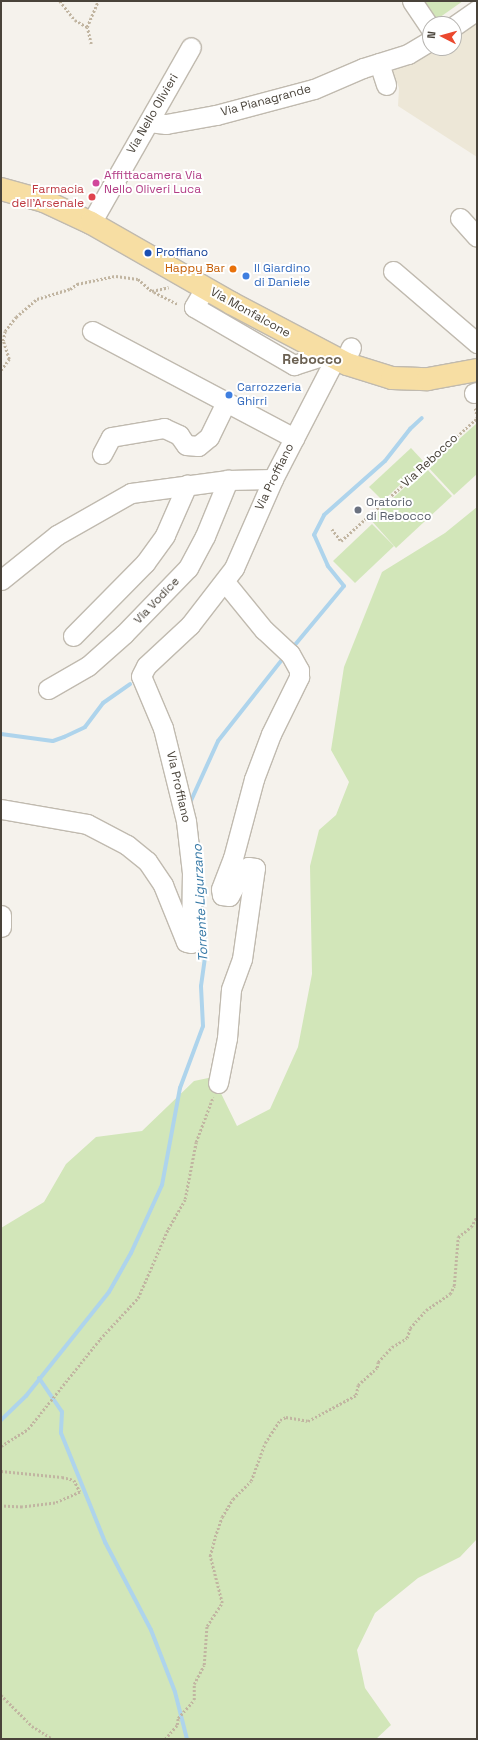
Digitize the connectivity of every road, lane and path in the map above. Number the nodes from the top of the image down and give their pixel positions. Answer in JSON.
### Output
{"nodes":[{"id":1,"x":60,"y":1,"type":"edge"},
{"id":2,"x":98,"y":1,"type":"edge"},
{"id":3,"x":412,"y":1,"type":"edge"},
{"id":4,"x":477,"y":10,"type":"edge"},
{"id":5,"x":422,"y":16,"type":"edge"},
{"id":6,"x":462,"y":20,"type":"edge"},
{"id":7,"x":87,"y":27,"type":"junction"},
{"id":8,"x":91,"y":44,"type":"dead end"},
{"id":9,"x":422,"y":46,"type":"edge"},
{"id":10,"x":192,"y":47,"type":"dead end"},
{"id":11,"x":379,"y":63,"type":"junction"},
{"id":12,"x":386,"y":85,"type":"dead end"},
{"id":13,"x":149,"y":122,"type":"junction"},
{"id":14,"x":1,"y":190,"type":"edge"},
{"id":15,"x":460,"y":218,"type":"dead end"},
{"id":16,"x":91,"y":223,"type":"junction"},
{"id":17,"x":477,"y":237,"type":"edge"},
{"id":18,"x":393,"y":271,"type":"dead end"},
{"id":19,"x":184,"y":276,"type":"junction"},
{"id":20,"x":205,"y":288,"type":"junction"},
{"id":21,"x":152,"y":291,"type":"junction"},
{"id":22,"x":231,"y":303,"type":"junction"},
{"id":23,"x":194,"y":307,"type":"junction"},
{"id":24,"x":226,"y":327,"type":"junction"},
{"id":25,"x":92,"y":331,"type":"dead end"},
{"id":26,"x":477,"y":343,"type":"edge"},
{"id":27,"x":339,"y":356,"type":"junction"},
{"id":28,"x":1,"y":370,"type":"edge"},
{"id":29,"x":477,"y":370,"type":"edge"},
{"id":30,"x":226,"y":402,"type":"junction"},
{"id":31,"x":477,"y":418,"type":"edge"},
{"id":32,"x":294,"y":438,"type":"junction"},
{"id":33,"x":102,"y":454,"type":"dead end"},
{"id":34,"x":273,"y":479,"type":"junction"},
{"id":35,"x":228,"y":480,"type":"junction"},
{"id":36,"x":187,"y":485,"type":"junction"},
{"id":37,"x":332,"y":529,"type":"dead end"},
{"id":38,"x":1,"y":580,"type":"edge"},
{"id":39,"x":225,"y":582,"type":"junction"},
{"id":40,"x":73,"y":636,"type":"dead end"},
{"id":41,"x":48,"y":689,"type":"dead end"},
{"id":42,"x":1,"y":809,"type":"edge"},
{"id":43,"x":1,"y":915,"type":"edge"},
{"id":44,"x":1,"y":927,"type":"edge"},
{"id":45,"x":218,"y":1083,"type":"joint"},
{"id":46,"x":477,"y":1216,"type":"edge"},
{"id":47,"x":1,"y":1446,"type":"edge"},
{"id":48,"x":1,"y":1470,"type":"edge"},
{"id":49,"x":1,"y":1506,"type":"edge"},
{"id":50,"x":1,"y":1695,"type":"edge"},
{"id":51,"x":53,"y":1739,"type":"edge"},
{"id":52,"x":165,"y":1739,"type":"edge"}],
"edges":[{"from":1,"to":7,"type":"path"},
{"from":2,"to":7,"type":"path"},
{"from":3,"to":5,"type":"street"},
{"from":4,"to":6,"type":"street"},
{"from":7,"to":8,"type":"path"},
{"from":9,"to":11,"type":"street","name":"Via Pianagrande"},
{"from":10,"to":13,"type":"street","name":"Via Nello Olivieri"},
{"from":11,"to":12,"type":"street"},
{"from":11,"to":13,"type":"street","name":"Via Pianagrande"},
{"from":13,"to":16,"type":"street","name":"Via Nello Olivieri"},
{"from":14,"to":16,"type":"main road","name":"Via Monfalcone"},
{"from":15,"to":17,"type":"street"},
{"from":16,"to":19,"type":"main road","name":"Via Monfalcone"},
{"from":18,"to":26,"type":"street"},
{"from":19,"to":20,"type":"main road","name":"Via Monfalcone"},
{"from":19,"to":21,"type":"path"},
{"from":20,"to":22,"type":"main road","name":"Via Monfalcone"},
{"from":20,"to":23,"type":"street"},
{"from":21,"to":23,"type":"path"},
{"from":21,"to":28,"type":"path"},
{"from":22,"to":24,"type":"street"},
{"from":22,"to":27,"type":"main road","name":"Via Monfalcone"},
{"from":23,"to":24,"type":"street","name":"Via Monfalcone"},
{"from":24,"to":27,"type":"street","name":"Via Monfalcone"},
{"from":25,"to":30,"type":"street","name":"Via Proffiano"},
{"from":27,"to":29,"type":"main road","name":"Via Monfalcone"},
{"from":27,"to":32,"type":"street","name":"Via Proffiano"},
{"from":30,"to":32,"type":"street","name":"Via Proffiano"},
{"from":30,"to":33,"type":"street"},
{"from":31,"to":37,"type":"path","name":"Via Rebocco"},
{"from":32,"to":34,"type":"street","name":"Via Proffiano"},
{"from":34,"to":35,"type":"street"},
{"from":34,"to":39,"type":"street","name":"Via Proffiano"},
{"from":35,"to":36,"type":"street"},
{"from":35,"to":41,"type":"street","name":"Via Vodice"},
{"from":36,"to":38,"type":"street"},
{"from":36,"to":40,"type":"street"},
{"from":39,"to":42,"type":"street","name":"Via Proffiano"},
{"from":39,"to":45,"type":"street"},
{"from":43,"to":44,"type":"street"},
{"from":45,"to":47,"type":"path"},
{"from":46,"to":52,"type":"path"},
{"from":48,"to":49,"type":"path"},
{"from":50,"to":51,"type":"path"}]}
